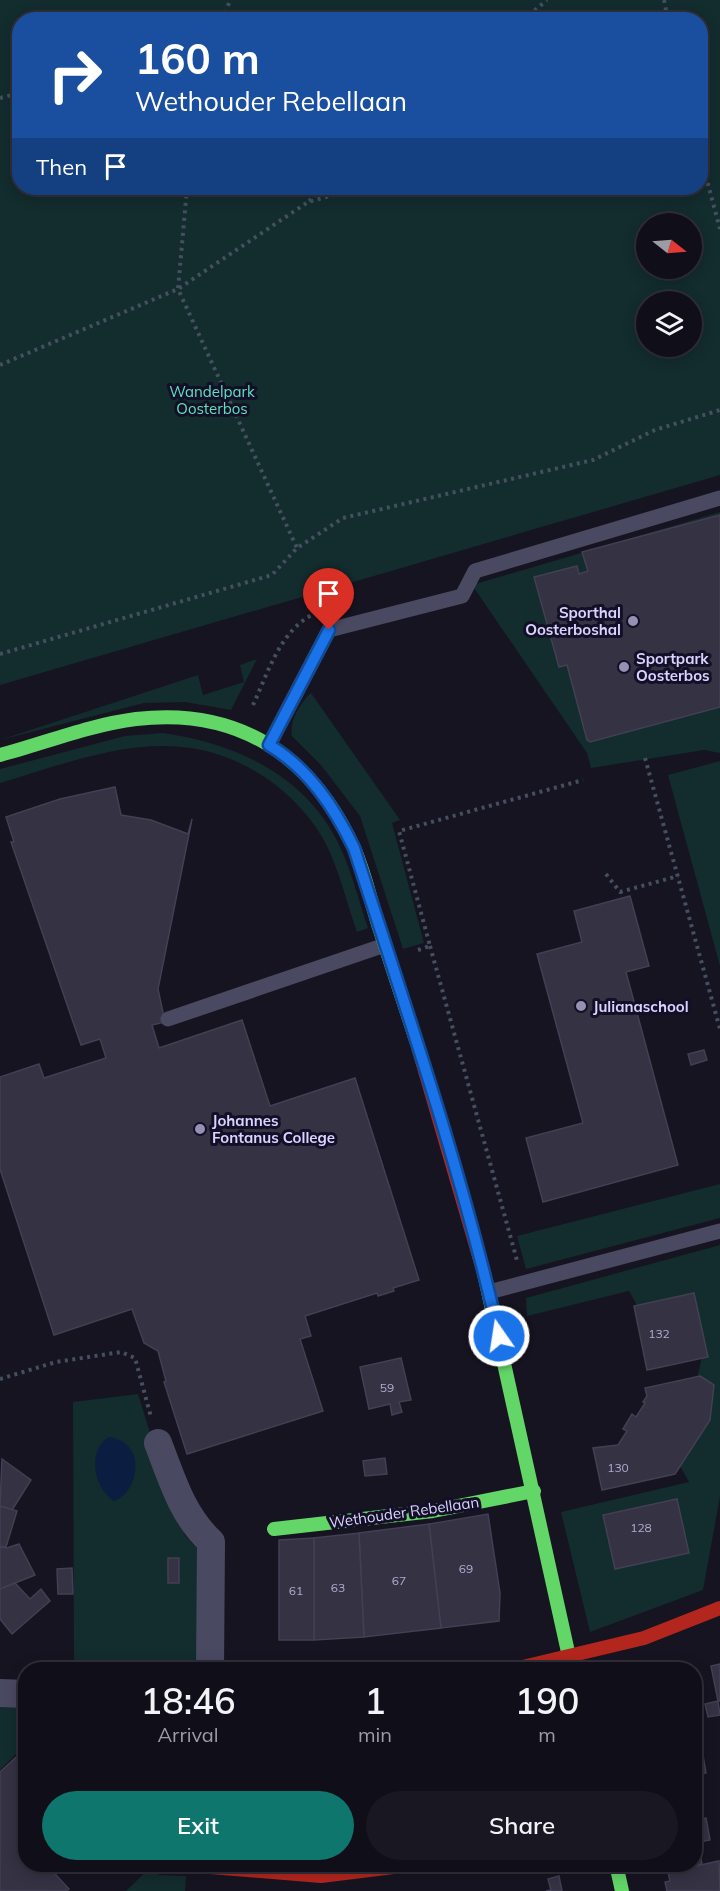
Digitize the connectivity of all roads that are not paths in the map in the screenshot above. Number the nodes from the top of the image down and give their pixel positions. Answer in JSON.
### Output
{"nodes":[{"id":1,"x":720,"y":498,"type":"edge"},
{"id":2,"x":269,"y":745,"type":"junction"},
{"id":3,"x":0,"y":756,"type":"edge"},
{"id":4,"x":387,"y":952,"type":"junction"},
{"id":5,"x":168,"y":1019,"type":"dead end"},
{"id":6,"x":720,"y":1231,"type":"edge"},
{"id":7,"x":489,"y":1292,"type":"junction"},
{"id":8,"x":158,"y":1443,"type":"road end"},
{"id":9,"x":534,"y":1491,"type":"junction"},
{"id":10,"x":274,"y":1529,"type":"dead end"},
{"id":11,"x":720,"y":1608,"type":"edge"},
{"id":12,"x":210,"y":1662,"type":"edge"},
{"id":13,"x":571,"y":1662,"type":"edge"},
{"id":14,"x":574,"y":1662,"type":"edge"},
{"id":15,"x":0,"y":1693,"type":"edge"},
{"id":16,"x":18,"y":1694,"type":"edge"},
{"id":17,"x":244,"y":1872,"type":"edge"},
{"id":18,"x":380,"y":1872,"type":"edge"},
{"id":19,"x":618,"y":1872,"type":"edge"},
{"id":20,"x":322,"y":1884,"type":"edge"},
{"id":21,"x":622,"y":1891,"type":"edge"}],
"edges":[{"from":1,"to":2,"type":"lane"},
{"from":2,"to":3,"type":"street"},
{"from":2,"to":4,"type":"street"},
{"from":4,"to":5,"type":"lane"},
{"from":4,"to":7,"type":"street"},
{"from":6,"to":7,"type":"lane"},
{"from":7,"to":9,"type":"street"},
{"from":8,"to":12,"type":"street"},
{"from":9,"to":10,"type":"street","name":"Wethouder Rebellaan"},
{"from":9,"to":13,"type":"street"},
{"from":11,"to":14,"type":"street"},
{"from":15,"to":16,"type":"street"},
{"from":17,"to":20,"type":"street"},
{"from":18,"to":20,"type":"street"},
{"from":19,"to":21,"type":"street"}]}
